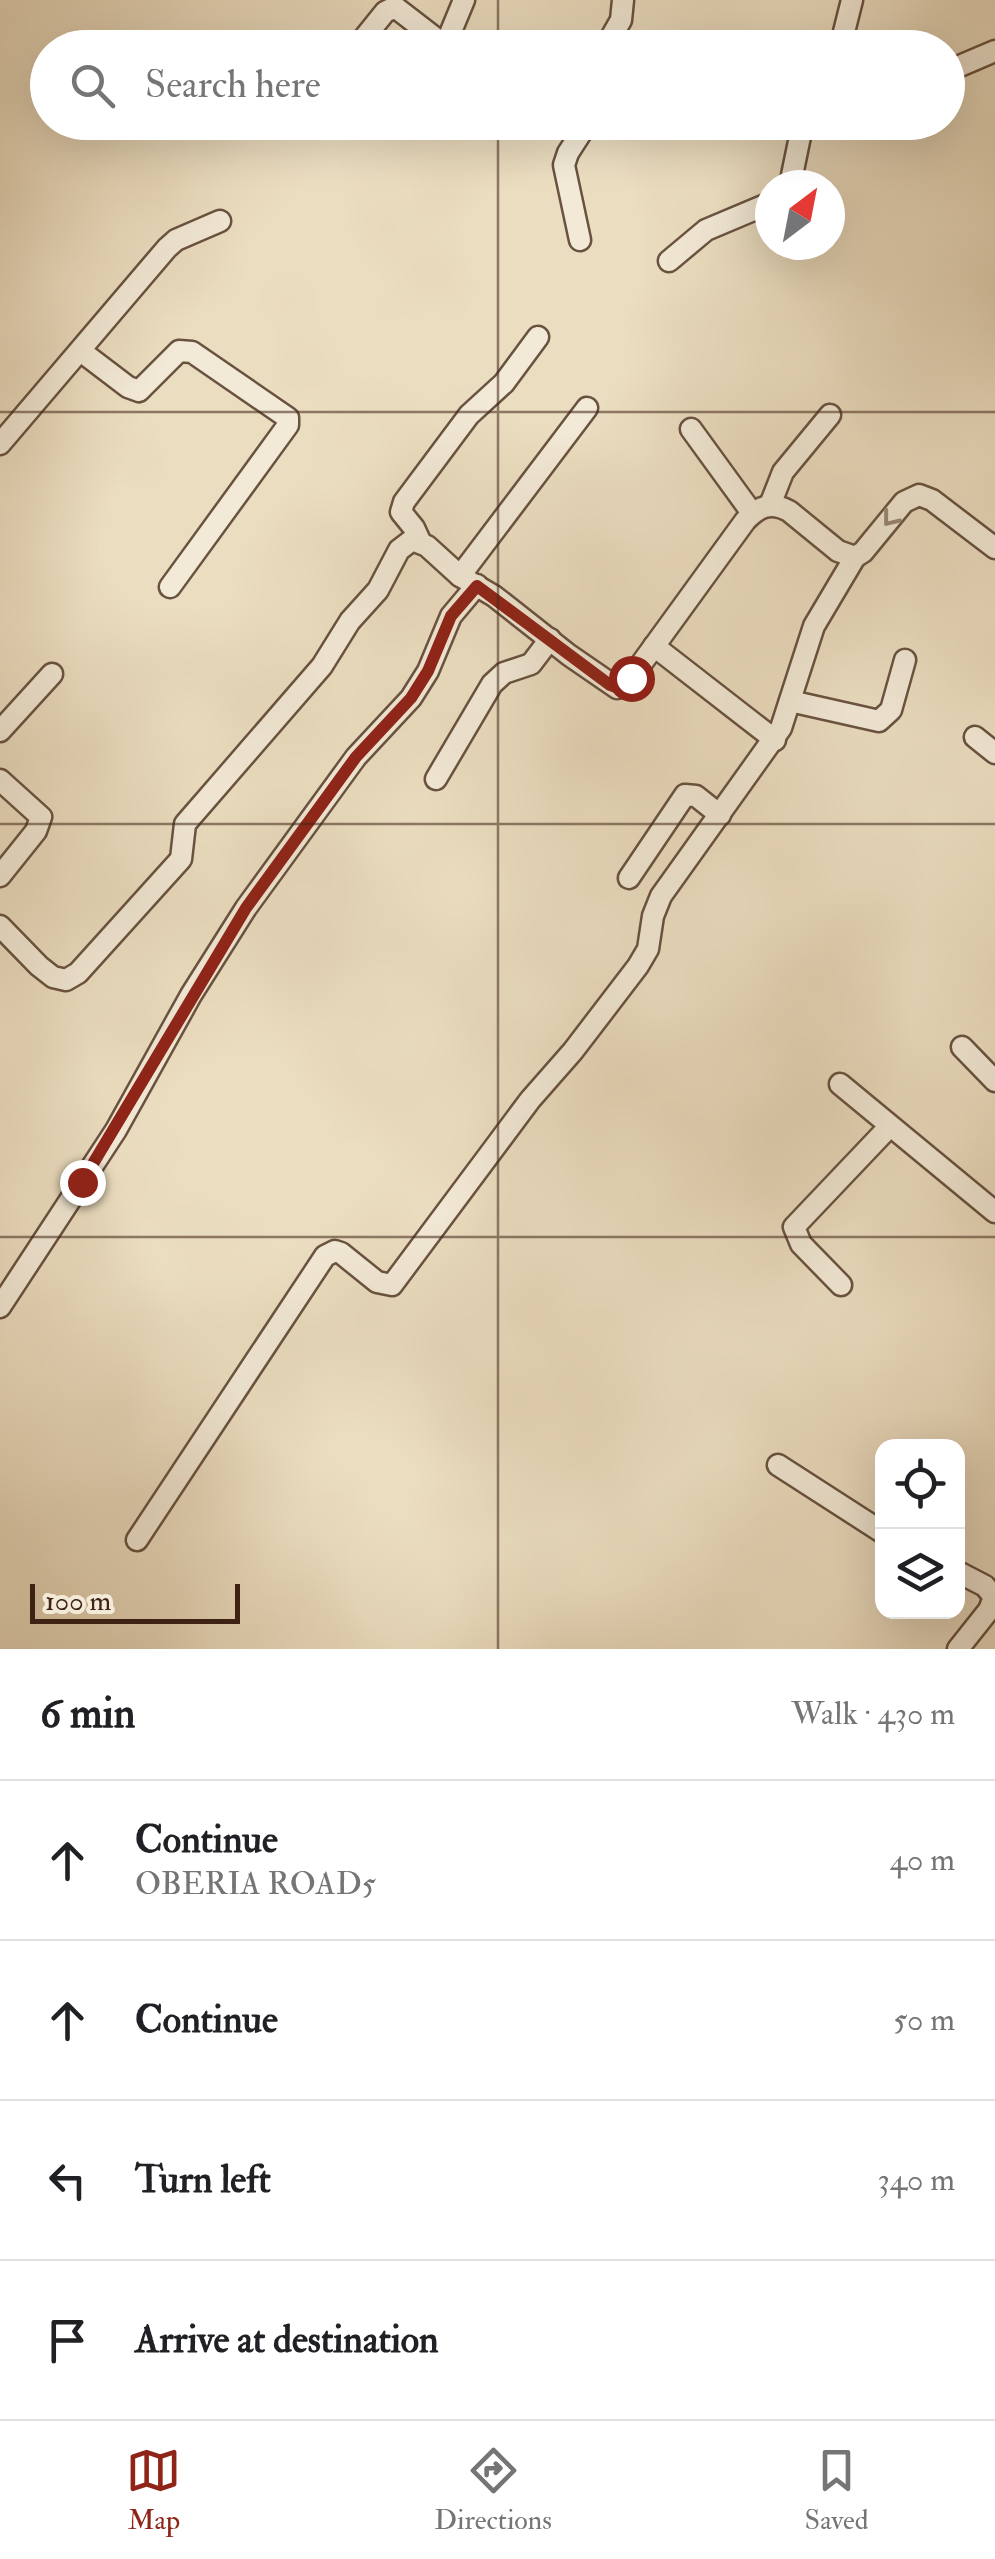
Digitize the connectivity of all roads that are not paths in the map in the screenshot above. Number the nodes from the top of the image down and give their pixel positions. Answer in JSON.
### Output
{"nodes":[{"id":1,"x":464,"y":0,"type":"edge"},
{"id":2,"x":623,"y":0,"type":"edge"},
{"id":3,"x":852,"y":0,"type":"edge"},
{"id":4,"x":370,"y":30,"type":"edge"},
{"id":5,"x":424,"y":30,"type":"edge"},
{"id":6,"x":453,"y":30,"type":"edge"},
{"id":7,"x":615,"y":30,"type":"edge"},
{"id":8,"x":844,"y":30,"type":"edge"},
{"id":9,"x":995,"y":52,"type":"edge"},
{"id":10,"x":965,"y":64,"type":"edge"},
{"id":11,"x":576,"y":140,"type":"edge"},
{"id":12,"x":799,"y":140,"type":"edge"},
{"id":13,"x":793,"y":170,"type":"edge"},
{"id":14,"x":755,"y":209,"type":"edge"},
{"id":15,"x":220,"y":221,"type":"dead end"},
{"id":16,"x":580,"y":240,"type":"dead end"},
{"id":17,"x":669,"y":261,"type":"dead end"},
{"id":18,"x":538,"y":337,"type":"dead end"},
{"id":19,"x":82,"y":352,"type":"junction"},
{"id":20,"x":587,"y":408,"type":"dead end"},
{"id":21,"x":830,"y":414,"type":"dead end"},
{"id":22,"x":692,"y":429,"type":"dead end"},
{"id":23,"x":0,"y":444,"type":"edge"},
{"id":24,"x":761,"y":509,"type":"junction"},
{"id":25,"x":420,"y":541,"type":"junction"},
{"id":26,"x":995,"y":548,"type":"edge"},
{"id":27,"x":855,"y":557,"type":"junction"},
{"id":28,"x":468,"y":581,"type":"junction"},
{"id":29,"x":170,"y":587,"type":"dead end"},
{"id":30,"x":550,"y":639,"type":"junction"},
{"id":31,"x":654,"y":646,"type":"junction"},
{"id":32,"x":905,"y":660,"type":"dead end"},
{"id":33,"x":52,"y":674,"type":"dead end"},
{"id":34,"x":790,"y":701,"type":"junction"},
{"id":35,"x":0,"y":732,"type":"edge"},
{"id":36,"x":975,"y":737,"type":"dead end"},
{"id":37,"x":775,"y":740,"type":"junction"},
{"id":38,"x":995,"y":754,"type":"edge"},
{"id":39,"x":436,"y":779,"type":"dead end"},
{"id":40,"x":0,"y":780,"type":"edge"},
{"id":41,"x":720,"y":815,"type":"junction"},
{"id":42,"x":0,"y":876,"type":"edge"},
{"id":43,"x":629,"y":878,"type":"dead end"},
{"id":44,"x":3,"y":935,"type":"edge"},
{"id":45,"x":962,"y":1047,"type":"dead end"},
{"id":46,"x":995,"y":1080,"type":"edge"},
{"id":47,"x":840,"y":1084,"type":"dead end"},
{"id":48,"x":889,"y":1127,"type":"junction"},
{"id":49,"x":995,"y":1212,"type":"edge"},
{"id":50,"x":841,"y":1285,"type":"dead end"},
{"id":51,"x":0,"y":1307,"type":"edge"},
{"id":52,"x":778,"y":1465,"type":"dead end"},
{"id":53,"x":877,"y":1529,"type":"edge"},
{"id":54,"x":136,"y":1540,"type":"dead end"},
{"id":55,"x":965,"y":1576,"type":"edge"},
{"id":56,"x":958,"y":1649,"type":"edge"}],
"edges":[{"from":1,"to":6,"type":"street"},
{"from":2,"to":7,"type":"street"},
{"from":3,"to":8,"type":"street"},
{"from":4,"to":5,"type":"street"},
{"from":9,"to":10,"type":"street"},
{"from":11,"to":16,"type":"street"},
{"from":12,"to":13,"type":"street"},
{"from":14,"to":17,"type":"street"},
{"from":15,"to":19,"type":"street"},
{"from":18,"to":25,"type":"street"},
{"from":19,"to":23,"type":"street"},
{"from":19,"to":29,"type":"street"},
{"from":20,"to":28,"type":"street"},
{"from":21,"to":24,"type":"street"},
{"from":22,"to":24,"type":"street"},
{"from":24,"to":27,"type":"street"},
{"from":24,"to":31,"type":"street"},
{"from":25,"to":28,"type":"street"},
{"from":25,"to":44,"type":"street"},
{"from":26,"to":27,"type":"street","one_way":true},
{"from":27,"to":34,"type":"street"},
{"from":28,"to":30,"type":"street"},
{"from":28,"to":51,"type":"street"},
{"from":30,"to":31,"type":"street"},
{"from":30,"to":39,"type":"street"},
{"from":31,"to":37,"type":"street"},
{"from":32,"to":34,"type":"street"},
{"from":33,"to":35,"type":"street"},
{"from":34,"to":37,"type":"street"},
{"from":36,"to":38,"type":"street"},
{"from":37,"to":41,"type":"street"},
{"from":40,"to":42,"type":"street"},
{"from":41,"to":43,"type":"street"},
{"from":41,"to":54,"type":"street"},
{"from":45,"to":46,"type":"street"},
{"from":47,"to":48,"type":"street"},
{"from":48,"to":49,"type":"street"},
{"from":48,"to":50,"type":"street"},
{"from":52,"to":53,"type":"street"},
{"from":55,"to":56,"type":"street"}]}
